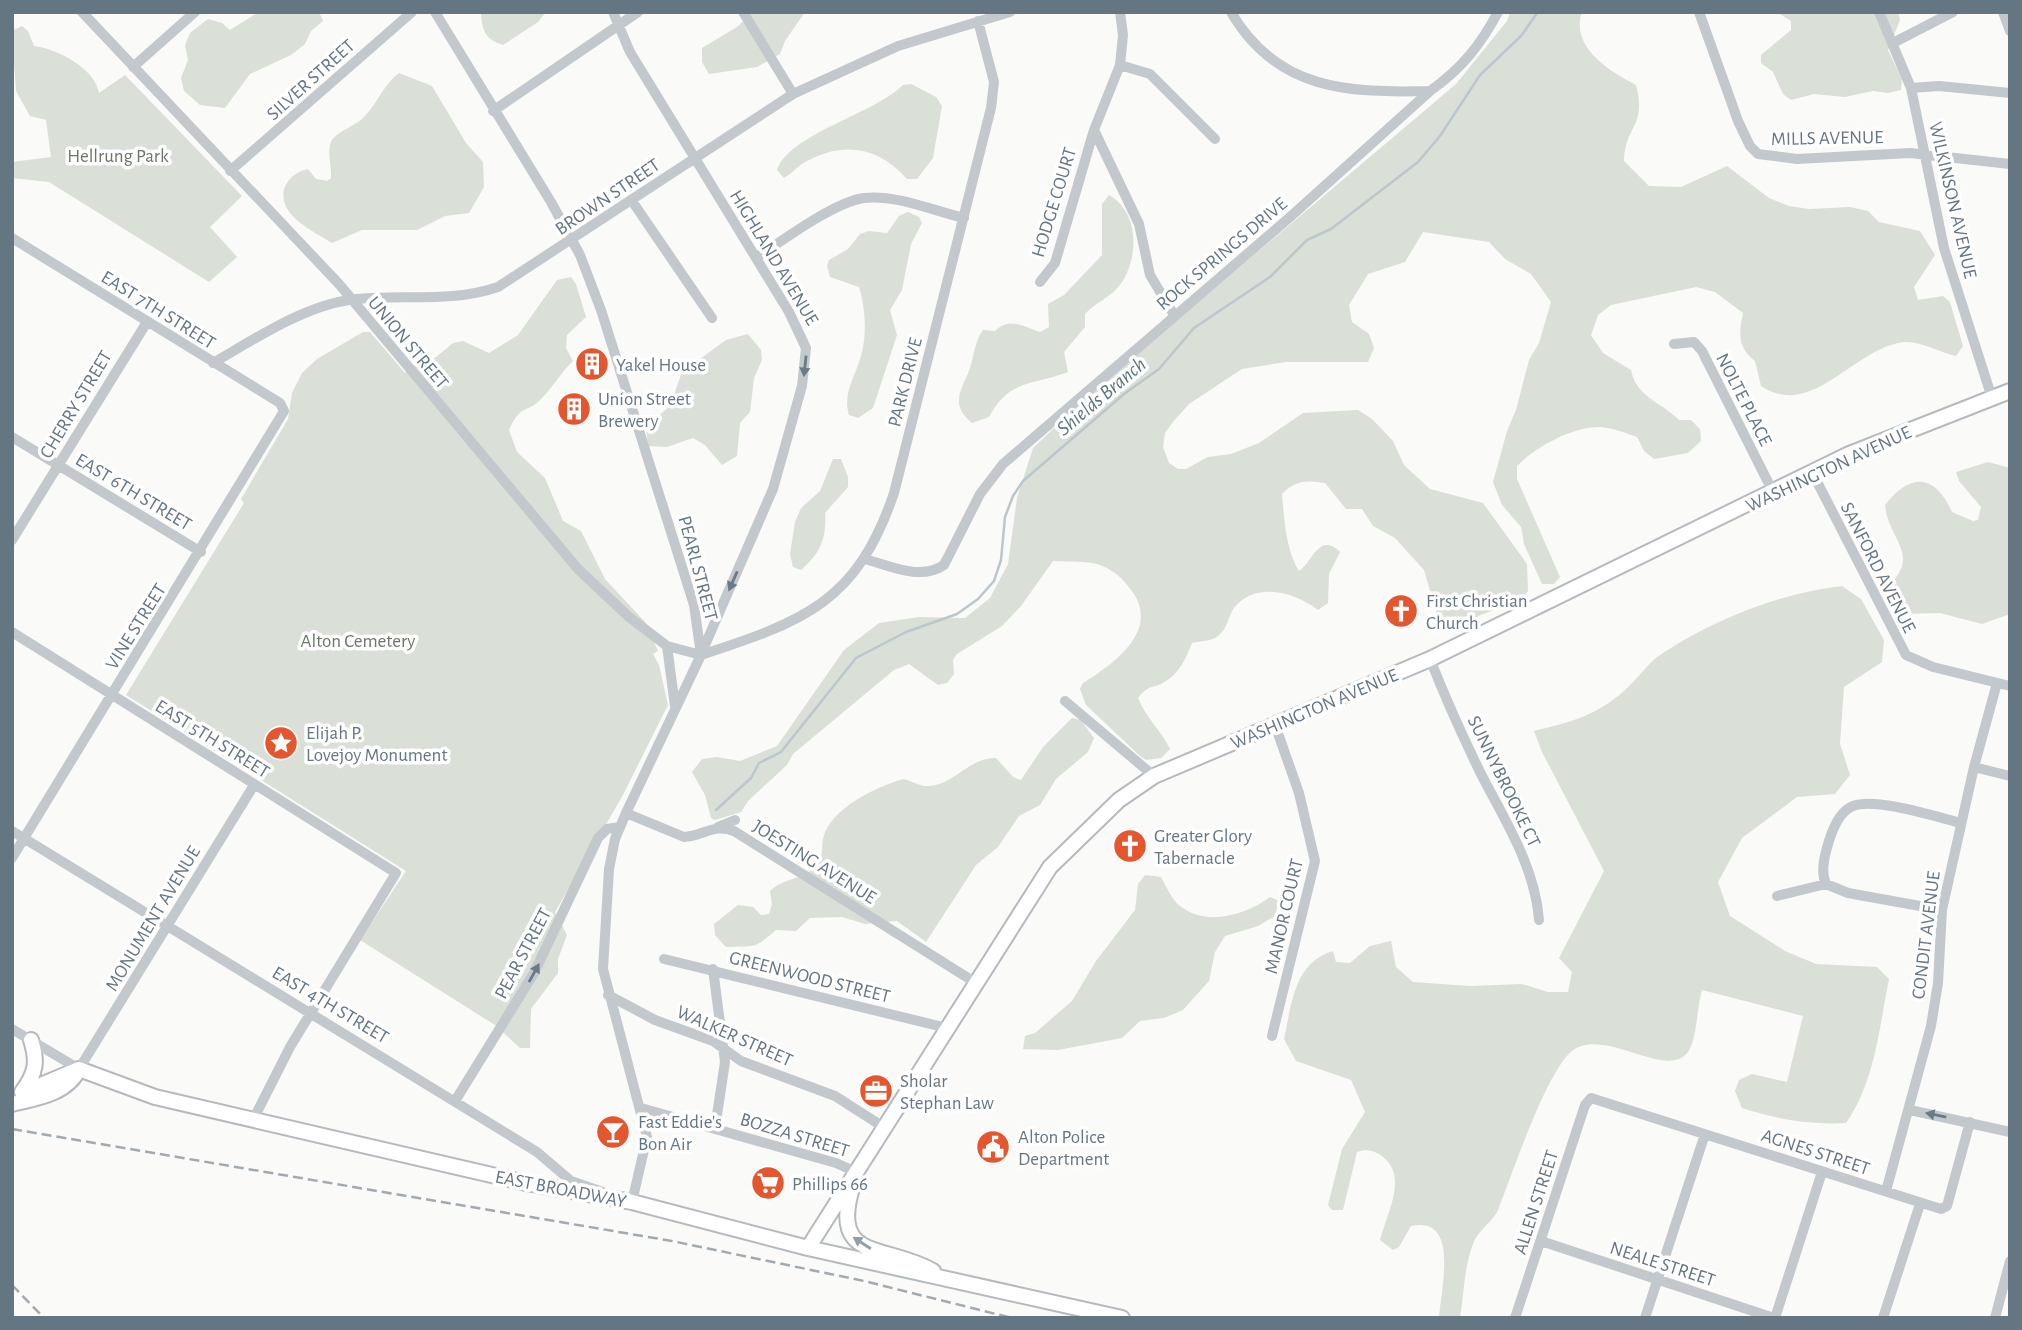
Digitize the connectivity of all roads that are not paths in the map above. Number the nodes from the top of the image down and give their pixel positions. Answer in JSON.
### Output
{"nodes":[{"id":1,"x":82,"y":12,"type":"edge"},
{"id":2,"x":195,"y":12,"type":"edge"},
{"id":3,"x":412,"y":12,"type":"edge"},
{"id":4,"x":435,"y":12,"type":"edge"},
{"id":5,"x":613,"y":12,"type":"edge"},
{"id":6,"x":638,"y":12,"type":"edge"},
{"id":7,"x":743,"y":12,"type":"edge"},
{"id":8,"x":1010,"y":12,"type":"edge"},
{"id":9,"x":1120,"y":12,"type":"edge"},
{"id":10,"x":1231,"y":12,"type":"edge"},
{"id":11,"x":1497,"y":12,"type":"edge"},
{"id":12,"x":1699,"y":12,"type":"edge"},
{"id":13,"x":1879,"y":12,"type":"edge"},
{"id":14,"x":1953,"y":12,"type":"edge"},
{"id":15,"x":2003,"y":12,"type":"edge"},
{"id":16,"x":978,"y":21,"type":"junction"},
{"id":17,"x":617,"y":26,"type":"junction"},
{"id":18,"x":2010,"y":31,"type":"edge"},
{"id":19,"x":1893,"y":43,"type":"junction"},
{"id":20,"x":1120,"y":65,"type":"junction"},
{"id":21,"x":133,"y":67,"type":"junction"},
{"id":22,"x":1911,"y":88,"type":"junction"},
{"id":23,"x":1430,"y":91,"type":"junction"},
{"id":24,"x":2010,"y":93,"type":"edge"},
{"id":25,"x":793,"y":94,"type":"junction"},
{"id":26,"x":493,"y":111,"type":"junction"},
{"id":27,"x":1094,"y":130,"type":"junction"},
{"id":28,"x":1215,"y":139,"type":"dead end"},
{"id":29,"x":1923,"y":153,"type":"junction"},
{"id":30,"x":695,"y":157,"type":"junction"},
{"id":31,"x":2010,"y":164,"type":"edge"},
{"id":32,"x":230,"y":171,"type":"junction"},
{"id":33,"x":632,"y":201,"type":"junction"},
{"id":34,"x":964,"y":218,"type":"junction"},
{"id":35,"x":12,"y":238,"type":"edge"},
{"id":36,"x":572,"y":241,"type":"junction"},
{"id":37,"x":756,"y":258,"type":"junction"},
{"id":38,"x":1040,"y":282,"type":"dead end"},
{"id":39,"x":352,"y":300,"type":"junction"},
{"id":40,"x":1174,"y":315,"type":"junction"},
{"id":41,"x":712,"y":318,"type":"dead end"},
{"id":42,"x":147,"y":322,"type":"junction"},
{"id":43,"x":1674,"y":344,"type":"dead end"},
{"id":44,"x":213,"y":363,"type":"junction"},
{"id":45,"x":2010,"y":391,"type":"edge"},
{"id":46,"x":1992,"y":398,"type":"junction"},
{"id":47,"x":284,"y":411,"type":"joint"},
{"id":48,"x":12,"y":437,"type":"edge"},
{"id":49,"x":58,"y":465,"type":"junction"},
{"id":50,"x":1812,"y":471,"type":"junction"},
{"id":51,"x":1773,"y":492,"type":"junction"},
{"id":52,"x":12,"y":540,"type":"edge"},
{"id":53,"x":201,"y":552,"type":"junction"},
{"id":54,"x":865,"y":559,"type":"junction"},
{"id":55,"x":12,"y":632,"type":"edge"},
{"id":56,"x":667,"y":646,"type":"junction"},
{"id":57,"x":701,"y":655,"type":"junction"},
{"id":58,"x":1430,"y":659,"type":"junction"},
{"id":59,"x":1997,"y":683,"type":"junction"},
{"id":60,"x":2010,"y":686,"type":"edge"},
{"id":61,"x":112,"y":696,"type":"junction"},
{"id":62,"x":1065,"y":701,"type":"dead end"},
{"id":63,"x":675,"y":708,"type":"junction"},
{"id":64,"x":1275,"y":725,"type":"junction"},
{"id":65,"x":1974,"y":767,"type":"junction"},
{"id":66,"x":1154,"y":776,"type":"junction"},
{"id":67,"x":2010,"y":776,"type":"edge"},
{"id":68,"x":254,"y":785,"type":"junction"},
{"id":69,"x":626,"y":813,"type":"junction"},
{"id":70,"x":735,"y":820,"type":"dead end"},
{"id":71,"x":1961,"y":823,"type":"junction"},
{"id":72,"x":620,"y":827,"type":"junction"},
{"id":73,"x":718,"y":827,"type":"junction"},
{"id":74,"x":12,"y":831,"type":"edge"},
{"id":75,"x":24,"y":839,"type":"junction"},
{"id":76,"x":12,"y":858,"type":"edge"},
{"id":77,"x":1826,"y":884,"type":"junction"},
{"id":78,"x":1777,"y":896,"type":"dead end"},
{"id":79,"x":1942,"y":910,"type":"junction"},
{"id":80,"x":1539,"y":920,"type":"dead end"},
{"id":81,"x":168,"y":926,"type":"junction"},
{"id":82,"x":664,"y":959,"type":"dead end"},
{"id":83,"x":713,"y":969,"type":"junction"},
{"id":84,"x":976,"y":983,"type":"junction"},
{"id":85,"x":608,"y":995,"type":"junction"},
{"id":86,"x":312,"y":1014,"type":"junction"},
{"id":87,"x":947,"y":1028,"type":"junction"},
{"id":88,"x":12,"y":1029,"type":"edge"},
{"id":89,"x":1272,"y":1036,"type":"dead end"},
{"id":90,"x":31,"y":1040,"type":"junction"},
{"id":91,"x":721,"y":1047,"type":"junction"},
{"id":92,"x":79,"y":1069,"type":"junction"},
{"id":93,"x":17,"y":1093,"type":"edge"},
{"id":94,"x":1591,"y":1098,"type":"joint"},
{"id":95,"x":455,"y":1101,"type":"junction"},
{"id":96,"x":12,"y":1104,"type":"edge"},
{"id":97,"x":641,"y":1108,"type":"junction"},
{"id":98,"x":1910,"y":1110,"type":"junction"},
{"id":99,"x":253,"y":1120,"type":"junction"},
{"id":100,"x":1970,"y":1122,"type":"junction"},
{"id":101,"x":715,"y":1128,"type":"junction"},
{"id":102,"x":885,"y":1128,"type":"junction"},
{"id":103,"x":2010,"y":1132,"type":"edge"},
{"id":104,"x":1705,"y":1134,"type":"junction"},
{"id":105,"x":856,"y":1172,"type":"junction"},
{"id":106,"x":1822,"y":1172,"type":"junction"},
{"id":107,"x":1886,"y":1191,"type":"junction"},
{"id":108,"x":632,"y":1202,"type":"junction"},
{"id":109,"x":1920,"y":1204,"type":"junction"},
{"id":110,"x":1541,"y":1241,"type":"junction"},
{"id":111,"x":808,"y":1248,"type":"junction"},
{"id":112,"x":2010,"y":1261,"type":"edge"},
{"id":113,"x":946,"y":1279,"type":"junction"},
{"id":114,"x":1657,"y":1280,"type":"junction"},
{"id":115,"x":1072,"y":1306,"type":"junction"},
{"id":116,"x":1083,"y":1318,"type":"edge"},
{"id":117,"x":1122,"y":1318,"type":"edge"},
{"id":118,"x":1516,"y":1318,"type":"edge"},
{"id":119,"x":1644,"y":1318,"type":"edge"},
{"id":120,"x":1775,"y":1318,"type":"edge"},
{"id":121,"x":1883,"y":1318,"type":"edge"},
{"id":122,"x":1995,"y":1318,"type":"edge"}],
"edges":[{"from":1,"to":21,"type":"street","name":"UNION STREET"},
{"from":2,"to":21,"type":"street"},
{"from":3,"to":32,"type":"street","name":"SILVER STREET"},
{"from":4,"to":26,"type":"street","name":"PEARL STREET"},
{"from":5,"to":17,"type":"street","name":"HIGHLAND AVENUE"},
{"from":6,"to":17,"type":"street"},
{"from":7,"to":25,"type":"street"},
{"from":8,"to":16,"type":"street","name":"BROWN STREET"},
{"from":9,"to":20,"type":"street","name":"HODGE COURT"},
{"from":10,"to":23,"type":"street"},
{"from":11,"to":23,"type":"street","name":"ROCK SPRINGS DRIVE"},
{"from":12,"to":29,"type":"street","name":"MILLS AVENUE"},
{"from":13,"to":19,"type":"street","name":"WILKINSON AVENUE"},
{"from":14,"to":19,"type":"street"},
{"from":15,"to":18,"type":"street"},
{"from":16,"to":25,"type":"street","name":"BROWN STREET"},
{"from":16,"to":34,"type":"street","name":"PARK DRIVE"},
{"from":17,"to":26,"type":"street"},
{"from":17,"to":30,"type":"street","name":"HIGHLAND AVENUE"},
{"from":19,"to":22,"type":"street","name":"WILKINSON AVENUE"},
{"from":20,"to":27,"type":"street","name":"HODGE COURT"},
{"from":20,"to":28,"type":"street"},
{"from":21,"to":32,"type":"street","name":"UNION STREET"},
{"from":22,"to":24,"type":"street"},
{"from":22,"to":29,"type":"street","name":"WILKINSON AVENUE"},
{"from":23,"to":40,"type":"street","name":"ROCK SPRINGS DRIVE"},
{"from":25,"to":30,"type":"street","name":"BROWN STREET"},
{"from":26,"to":36,"type":"street","name":"PEARL STREET"},
{"from":27,"to":38,"type":"street","name":"HODGE COURT"},
{"from":27,"to":40,"type":"street"},
{"from":29,"to":31,"type":"street","name":"MILLS AVENUE"},
{"from":29,"to":46,"type":"street","name":"WILKINSON AVENUE"},
{"from":30,"to":33,"type":"street","name":"BROWN STREET"},
{"from":30,"to":37,"type":"street","name":"HIGHLAND AVENUE"},
{"from":32,"to":39,"type":"street","name":"UNION STREET"},
{"from":33,"to":36,"type":"street","name":"BROWN STREET"},
{"from":33,"to":41,"type":"street"},
{"from":34,"to":37,"type":"street"},
{"from":34,"to":54,"type":"street","name":"PARK DRIVE"},
{"from":35,"to":42,"type":"street","name":"EAST 7TH STREET"},
{"from":36,"to":39,"type":"street","name":"BROWN STREET"},
{"from":36,"to":57,"type":"street","name":"PEARL STREET"},
{"from":37,"to":57,"type":"street","name":"HIGHLAND AVENUE","one_way":true},
{"from":39,"to":44,"type":"street","name":"BROWN STREET"},
{"from":39,"to":56,"type":"street","name":"UNION STREET"},
{"from":40,"to":54,"type":"street","name":"ROCK SPRINGS DRIVE"},
{"from":42,"to":44,"type":"street","name":"EAST 7TH STREET"},
{"from":42,"to":49,"type":"street","name":"CHERRY STREET"},
{"from":43,"to":51,"type":"street","name":"NOLTE PLACE"},
{"from":44,"to":47,"type":"street","name":"EAST 7TH STREET"},
{"from":45,"to":46,"type":"main road","name":"WASHINGTON AVENUE"},
{"from":46,"to":50,"type":"main road","name":"WASHINGTON AVENUE"},
{"from":47,"to":53,"type":"street","name":"VINE STREET"},
{"from":48,"to":49,"type":"street","name":"EAST 6TH STREET"},
{"from":49,"to":52,"type":"street","name":"CHERRY STREET"},
{"from":49,"to":53,"type":"street","name":"EAST 6TH STREET"},
{"from":50,"to":51,"type":"main road","name":"WASHINGTON AVENUE"},
{"from":50,"to":59,"type":"street","name":"SANFORD AVENUE"},
{"from":51,"to":58,"type":"main road","name":"WASHINGTON AVENUE"},
{"from":53,"to":61,"type":"street","name":"VINE STREET"},
{"from":54,"to":57,"type":"street","name":"PARK DRIVE"},
{"from":55,"to":61,"type":"street","name":"EAST 5TH STREET"},
{"from":56,"to":57,"type":"street"},
{"from":56,"to":63,"type":"street"},
{"from":57,"to":63,"type":"street"},
{"from":58,"to":64,"type":"main road","name":"WASHINGTON AVENUE"},
{"from":58,"to":80,"type":"street","name":"SUNNYBROOKE CT"},
{"from":59,"to":60,"type":"street","name":"SANFORD AVENUE"},
{"from":59,"to":65,"type":"street","name":"CONDIT AVENUE"},
{"from":61,"to":68,"type":"street","name":"EAST 5TH STREET"},
{"from":61,"to":75,"type":"street","name":"VINE STREET"},
{"from":62,"to":66,"type":"street"},
{"from":63,"to":69,"type":"street"},
{"from":64,"to":66,"type":"main road","name":"WASHINGTON AVENUE"},
{"from":64,"to":89,"type":"street","name":"MANOR COURT"},
{"from":65,"to":67,"type":"street"},
{"from":65,"to":71,"type":"street","name":"CONDIT AVENUE"},
{"from":66,"to":84,"type":"main road","name":"WASHINGTON AVENUE"},
{"from":68,"to":81,"type":"street","name":"MONUMENT AVENUE"},
{"from":68,"to":86,"type":"street","name":"EAST 5TH STREET"},
{"from":69,"to":72,"type":"street"},
{"from":69,"to":73,"type":"street"},
{"from":70,"to":73,"type":"street"},
{"from":71,"to":77,"type":"street"},
{"from":71,"to":79,"type":"street","name":"CONDIT AVENUE"},
{"from":72,"to":85,"type":"street"},
{"from":95,"to":72,"type":"street","name":"PEAR STREET","one_way":true},
{"from":73,"to":84,"type":"street","name":"JOESTING AVENUE"},
{"from":74,"to":75,"type":"street","name":"EAST 4TH STREET"},
{"from":75,"to":76,"type":"street","name":"VINE STREET"},
{"from":75,"to":81,"type":"street","name":"EAST 4TH STREET"},
{"from":77,"to":78,"type":"street"},
{"from":77,"to":79,"type":"street"},
{"from":79,"to":98,"type":"street","name":"CONDIT AVENUE"},
{"from":81,"to":86,"type":"street","name":"EAST 4TH STREET"},
{"from":81,"to":92,"type":"street","name":"MONUMENT AVENUE"},
{"from":82,"to":83,"type":"street","name":"GREENWOOD STREET"},
{"from":83,"to":87,"type":"street","name":"GREENWOOD STREET"},
{"from":83,"to":91,"type":"street"},
{"from":84,"to":87,"type":"main road","name":"WASHINGTON AVENUE"},
{"from":85,"to":91,"type":"street","name":"WALKER STREET"},
{"from":85,"to":97,"type":"street"},
{"from":86,"to":95,"type":"street","name":"EAST 4TH STREET"},
{"from":86,"to":99,"type":"street"},
{"from":87,"to":102,"type":"main road","name":"WASHINGTON AVENUE"},
{"from":88,"to":90,"type":"street","name":"EAST BROADWAY"},
{"from":90,"to":92,"type":"street","name":"EAST BROADWAY"},
{"from":90,"to":93,"type":"main road"},
{"from":91,"to":101,"type":"street"},
{"from":91,"to":102,"type":"street","name":"WALKER STREET"},
{"from":92,"to":93,"type":"main road"},
{"from":92,"to":96,"type":"main road"},
{"from":92,"to":99,"type":"main road","name":"EAST BROADWAY"},
{"from":94,"to":104,"type":"street","name":"AGNES STREET"},
{"from":94,"to":110,"type":"street","name":"ALLEN STREET"},
{"from":95,"to":108,"type":"street","name":"EAST 4TH STREET"},
{"from":97,"to":101,"type":"street","name":"BOZZA STREET"},
{"from":97,"to":108,"type":"street"},
{"from":100,"to":98,"type":"street","one_way":true},
{"from":98,"to":107,"type":"street","name":"CONDIT AVENUE"},
{"from":99,"to":108,"type":"main road","name":"EAST BROADWAY"},
{"from":100,"to":103,"type":"street"},
{"from":100,"to":109,"type":"street","name":"AGNES STREET"},
{"from":101,"to":105,"type":"street","name":"BOZZA STREET"},
{"from":102,"to":105,"type":"main road","name":"WASHINGTON AVENUE"},
{"from":104,"to":106,"type":"street","name":"AGNES STREET"},
{"from":104,"to":114,"type":"street"},
{"from":105,"to":111,"type":"main road","name":"WASHINGTON AVENUE"},
{"from":113,"to":105,"type":"main road","one_way":true},
{"from":106,"to":107,"type":"street","name":"AGNES STREET"},
{"from":106,"to":120,"type":"street"},
{"from":107,"to":109,"type":"street","name":"AGNES STREET"},
{"from":108,"to":111,"type":"main road","name":"EAST BROADWAY"},
{"from":109,"to":121,"type":"street"},
{"from":110,"to":114,"type":"street","name":"NEALE STREET"},
{"from":110,"to":118,"type":"street","name":"ALLEN STREET"},
{"from":111,"to":113,"type":"main road","name":"EAST BROADWAY"},
{"from":112,"to":122,"type":"street"},
{"from":113,"to":115,"type":"main road","name":"EAST BROADWAY"},
{"from":114,"to":119,"type":"street"},
{"from":114,"to":120,"type":"street","name":"NEALE STREET"},
{"from":115,"to":116,"type":"main road"},
{"from":115,"to":117,"type":"main road","name":"EAST BROADWAY"}]}
